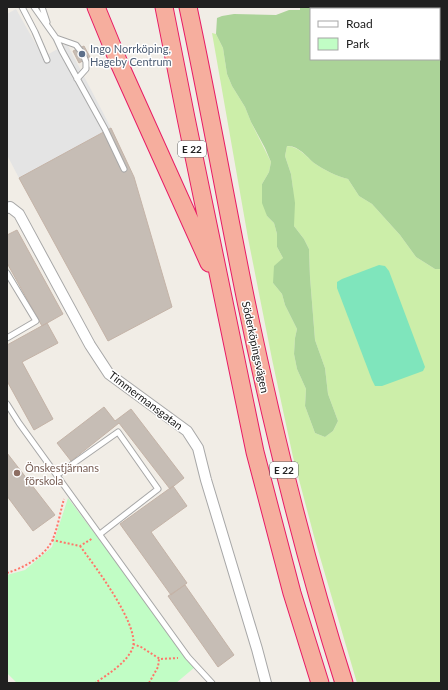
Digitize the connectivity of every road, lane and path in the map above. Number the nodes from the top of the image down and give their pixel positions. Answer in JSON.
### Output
{"nodes":[{"id":1,"x":22,"y":7,"type":"edge"},
{"id":2,"x":34,"y":7,"type":"edge"},
{"id":3,"x":42,"y":7,"type":"edge"},
{"id":4,"x":96,"y":7,"type":"edge"},
{"id":5,"x":164,"y":7,"type":"edge"},
{"id":6,"x":188,"y":7,"type":"edge"},
{"id":7,"x":50,"y":28,"type":"junction"},
{"id":8,"x":56,"y":38,"type":"junction"},
{"id":9,"x":47,"y":60,"type":"dead end"},
{"id":10,"x":77,"y":79,"type":"junction"},
{"id":11,"x":124,"y":168,"type":"dead end"},
{"id":12,"x":7,"y":208,"type":"edge"},
{"id":13,"x":7,"y":273,"type":"edge"},
{"id":14,"x":222,"y":292,"type":"junction"},
{"id":15,"x":7,"y":338,"type":"edge"},
{"id":16,"x":7,"y":404,"type":"edge"},
{"id":17,"x":57,"y":475,"type":"junction"},
{"id":18,"x":67,"y":489,"type":"junction"},
{"id":19,"x":100,"y":534,"type":"junction"},
{"id":20,"x":52,"y":540,"type":"junction"},
{"id":21,"x":80,"y":546,"type":"junction"},
{"id":22,"x":7,"y":574,"type":"edge"},
{"id":23,"x":133,"y":644,"type":"junction"},
{"id":24,"x":188,"y":657,"type":"junction"},
{"id":25,"x":160,"y":658,"type":"junction"},
{"id":26,"x":95,"y":683,"type":"edge"},
{"id":27,"x":149,"y":683,"type":"edge"},
{"id":28,"x":212,"y":683,"type":"edge"},
{"id":29,"x":266,"y":683,"type":"edge"},
{"id":30,"x":320,"y":683,"type":"edge"},
{"id":31,"x":344,"y":683,"type":"edge"}],
"edges":[{"from":1,"to":9,"type":"lane"},
{"from":2,"to":7,"type":"lane"},
{"from":3,"to":7,"type":"lane"},
{"from":4,"to":14,"type":"highway"},
{"from":5,"to":14,"type":"highway","name":"Söderköpingsvägen","number":"E 22"},
{"from":6,"to":31,"type":"highway","name":"Söderköpingsvägen","number":"E 22"},
{"from":7,"to":8,"type":"lane"},
{"from":8,"to":10,"type":"lane"},
{"from":8,"to":10,"type":"lane"},
{"from":10,"to":11,"type":"lane"},
{"from":12,"to":29,"type":"street","name":"Timmermansgatan"},
{"from":13,"to":15,"type":"lane"},
{"from":14,"to":30,"type":"highway","name":"Söderköpingsvägen","number":"E 22"},
{"from":16,"to":17,"type":"lane"},
{"from":17,"to":18,"type":"lane"},
{"from":17,"to":19,"type":"lane"},
{"from":18,"to":19,"type":"lane"},
{"from":18,"to":20,"type":"path"},
{"from":19,"to":21,"type":"path"},
{"from":19,"to":24,"type":"lane"},
{"from":20,"to":21,"type":"path"},
{"from":20,"to":22,"type":"path"},
{"from":21,"to":23,"type":"path"},
{"from":23,"to":25,"type":"path"},
{"from":23,"to":26,"type":"path"},
{"from":24,"to":25,"type":"path"},
{"from":24,"to":28,"type":"lane"},
{"from":25,"to":27,"type":"path"}]}
